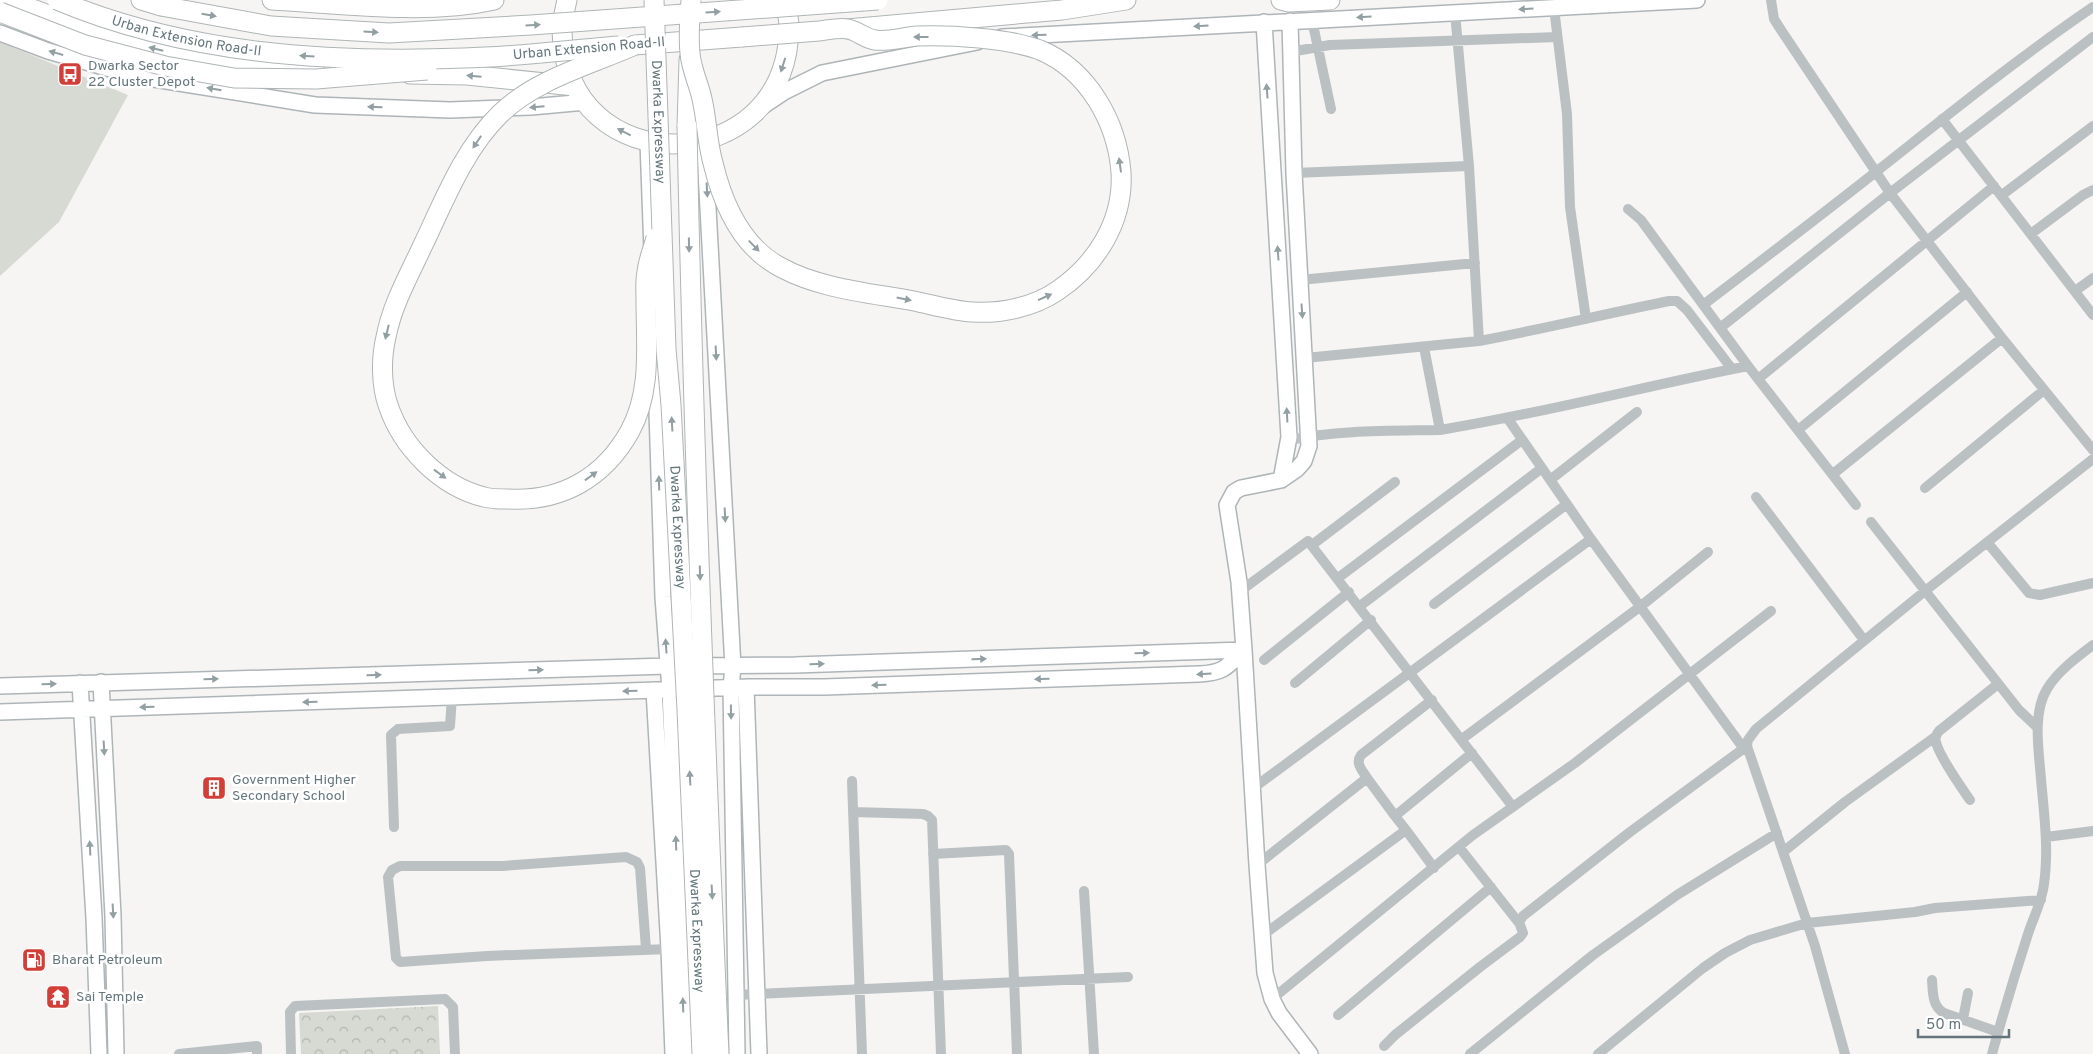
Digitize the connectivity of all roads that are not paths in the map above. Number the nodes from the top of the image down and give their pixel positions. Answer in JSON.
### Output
{"nodes":[{"id":1,"x":57,"y":0,"type":"edge"},
{"id":2,"x":141,"y":0,"type":"edge"},
{"id":3,"x":272,"y":0,"type":"edge"},
{"id":4,"x":494,"y":0,"type":"edge"},
{"id":5,"x":567,"y":0,"type":"edge"},
{"id":6,"x":654,"y":0,"type":"edge"},
{"id":7,"x":690,"y":0,"type":"edge"},
{"id":8,"x":784,"y":0,"type":"edge"},
{"id":9,"x":878,"y":0,"type":"edge"},
{"id":10,"x":1126,"y":0,"type":"edge"},
{"id":11,"x":1281,"y":0,"type":"edge"},
{"id":12,"x":1330,"y":0,"type":"edge"},
{"id":13,"x":1697,"y":0,"type":"edge"},
{"id":14,"x":1771,"y":0,"type":"edge"},
{"id":15,"x":844,"y":2,"type":"edge"},
{"id":16,"x":8,"y":5,"type":"edge"},
{"id":17,"x":2093,"y":7,"type":"edge"},
{"id":18,"x":1554,"y":8,"type":"junction"},
{"id":19,"x":1455,"y":13,"type":"junction"},
{"id":20,"x":1312,"y":20,"type":"junction"},
{"id":21,"x":1290,"y":21,"type":"junction"},
{"id":22,"x":1264,"y":22,"type":"junction"},
{"id":23,"x":847,"y":28,"type":"junction"},
{"id":24,"x":0,"y":33,"type":"edge"},
{"id":25,"x":2093,"y":36,"type":"edge"},
{"id":26,"x":1557,"y":37,"type":"junction"},
{"id":27,"x":1458,"y":40,"type":"junction"},
{"id":28,"x":635,"y":45,"type":"junction"},
{"id":29,"x":1317,"y":46,"type":"junction"},
{"id":30,"x":1290,"y":52,"type":"junction"},
{"id":31,"x":690,"y":54,"type":"junction"},
{"id":32,"x":466,"y":58,"type":"junction"},
{"id":33,"x":575,"y":86,"type":"junction"},
{"id":34,"x":586,"y":102,"type":"junction"},
{"id":35,"x":759,"y":108,"type":"junction"},
{"id":36,"x":1331,"y":109,"type":"dead end"},
{"id":37,"x":1942,"y":118,"type":"junction"},
{"id":38,"x":2093,"y":126,"type":"edge"},
{"id":39,"x":1958,"y":141,"type":"junction"},
{"id":40,"x":648,"y":142,"type":"junction"},
{"id":41,"x":704,"y":142,"type":"junction"},
{"id":42,"x":1469,"y":166,"type":"junction"},
{"id":43,"x":1877,"y":171,"type":"junction"},
{"id":44,"x":1294,"y":173,"type":"junction"},
{"id":45,"x":1994,"y":186,"type":"junction"},
{"id":46,"x":2093,"y":190,"type":"edge"},
{"id":47,"x":1890,"y":193,"type":"junction"},
{"id":48,"x":2002,"y":195,"type":"junction"},
{"id":49,"x":1628,"y":209,"type":"dead end"},
{"id":50,"x":661,"y":221,"type":"junction"},
{"id":51,"x":2032,"y":233,"type":"junction"},
{"id":52,"x":1928,"y":239,"type":"junction"},
{"id":53,"x":1475,"y":263,"type":"junction"},
{"id":54,"x":2093,"y":278,"type":"edge"},
{"id":55,"x":1300,"y":280,"type":"junction"},
{"id":56,"x":2075,"y":291,"type":"junction"},
{"id":57,"x":1967,"y":292,"type":"junction"},
{"id":58,"x":1703,"y":305,"type":"junction"},
{"id":59,"x":2093,"y":315,"type":"edge"},
{"id":60,"x":1586,"y":319,"type":"junction"},
{"id":61,"x":1720,"y":328,"type":"junction"},
{"id":62,"x":2002,"y":338,"type":"junction"},
{"id":63,"x":1479,"y":342,"type":"junction"},
{"id":64,"x":1424,"y":347,"type":"junction"},
{"id":65,"x":1305,"y":358,"type":"junction"},
{"id":66,"x":1748,"y":366,"type":"junction"},
{"id":67,"x":1732,"y":369,"type":"junction"},
{"id":68,"x":1758,"y":379,"type":"junction"},
{"id":69,"x":2044,"y":390,"type":"junction"},
{"id":70,"x":1637,"y":412,"type":"dead end"},
{"id":71,"x":1508,"y":419,"type":"junction"},
{"id":72,"x":1440,"y":430,"type":"junction"},
{"id":73,"x":1798,"y":430,"type":"junction"},
{"id":74,"x":1309,"y":436,"type":"junction"},
{"id":75,"x":1288,"y":440,"type":"junction"},
{"id":76,"x":1522,"y":440,"type":"junction"},
{"id":77,"x":2093,"y":450,"type":"edge"},
{"id":78,"x":2093,"y":459,"type":"edge"},
{"id":79,"x":1542,"y":468,"type":"junction"},
{"id":80,"x":1833,"y":474,"type":"junction"},
{"id":81,"x":1281,"y":480,"type":"junction"},
{"id":82,"x":1550,"y":480,"type":"junction"},
{"id":83,"x":1395,"y":482,"type":"dead end"},
{"id":84,"x":1925,"y":488,"type":"dead end"},
{"id":85,"x":1756,"y":497,"type":"dead end"},
{"id":86,"x":1567,"y":504,"type":"junction"},
{"id":87,"x":1856,"y":505,"type":"dead end"},
{"id":88,"x":1871,"y":522,"type":"dead end"},
{"id":89,"x":1592,"y":539,"type":"junction"},
{"id":90,"x":1987,"y":542,"type":"junction"},
{"id":91,"x":1312,"y":545,"type":"junction"},
{"id":92,"x":1708,"y":552,"type":"dead end"},
{"id":93,"x":1338,"y":578,"type":"junction"},
{"id":94,"x":2093,"y":583,"type":"edge"},
{"id":95,"x":1925,"y":591,"type":"junction"},
{"id":96,"x":1239,"y":592,"type":"junction"},
{"id":97,"x":1349,"y":592,"type":"junction"},
{"id":98,"x":1434,"y":604,"type":"dead end"},
{"id":99,"x":1360,"y":606,"type":"junction"},
{"id":100,"x":1641,"y":606,"type":"junction"},
{"id":101,"x":1771,"y":611,"type":"dead end"},
{"id":102,"x":1371,"y":620,"type":"junction"},
{"id":103,"x":1864,"y":640,"type":"junction"},
{"id":104,"x":2093,"y":645,"type":"edge"},
{"id":105,"x":1244,"y":650,"type":"junction"},
{"id":106,"x":1264,"y":660,"type":"dead end"},
{"id":107,"x":796,"y":665,"type":"junction"},
{"id":108,"x":668,"y":666,"type":"junction"},
{"id":109,"x":733,"y":667,"type":"junction"},
{"id":110,"x":1409,"y":673,"type":"junction"},
{"id":111,"x":1690,"y":674,"type":"junction"},
{"id":112,"x":101,"y":682,"type":"junction"},
{"id":113,"x":80,"y":683,"type":"junction"},
{"id":114,"x":1295,"y":683,"type":"dead end"},
{"id":115,"x":1998,"y":684,"type":"junction"},
{"id":116,"x":0,"y":686,"type":"edge"},
{"id":117,"x":731,"y":687,"type":"junction"},
{"id":118,"x":746,"y":687,"type":"junction"},
{"id":119,"x":796,"y":688,"type":"junction"},
{"id":120,"x":654,"y":690,"type":"junction"},
{"id":121,"x":670,"y":690,"type":"junction"},
{"id":122,"x":452,"y":697,"type":"junction"},
{"id":123,"x":1432,"y":700,"type":"junction"},
{"id":124,"x":102,"y":709,"type":"junction"},
{"id":125,"x":82,"y":710,"type":"junction"},
{"id":126,"x":0,"y":712,"type":"edge"},
{"id":127,"x":2038,"y":727,"type":"junction"},
{"id":128,"x":1935,"y":737,"type":"junction"},
{"id":129,"x":1462,"y":739,"type":"junction"},
{"id":130,"x":1746,"y":748,"type":"junction"},
{"id":131,"x":1472,"y":753,"type":"junction"},
{"id":132,"x":1366,"y":778,"type":"junction"},
{"id":133,"x":852,"y":781,"type":"dead end"},
{"id":134,"x":1252,"y":789,"type":"junction"},
{"id":135,"x":1970,"y":800,"type":"dead end"},
{"id":136,"x":1513,"y":807,"type":"junction"},
{"id":137,"x":853,"y":812,"type":"junction"},
{"id":138,"x":1395,"y":816,"type":"junction"},
{"id":139,"x":394,"y":827,"type":"dead end"},
{"id":140,"x":1406,"y":830,"type":"junction"},
{"id":141,"x":2093,"y":831,"type":"edge"},
{"id":142,"x":1777,"y":833,"type":"junction"},
{"id":143,"x":2046,"y":836,"type":"junction"},
{"id":144,"x":1459,"y":847,"type":"junction"},
{"id":145,"x":1783,"y":852,"type":"junction"},
{"id":146,"x":933,"y":854,"type":"junction"},
{"id":147,"x":1256,"y":865,"type":"junction"},
{"id":148,"x":1434,"y":868,"type":"junction"},
{"id":149,"x":1491,"y":887,"type":"junction"},
{"id":150,"x":1084,"y":891,"type":"dead end"},
{"id":151,"x":2041,"y":900,"type":"junction"},
{"id":152,"x":1519,"y":924,"type":"junction"},
{"id":153,"x":1807,"y":924,"type":"junction"},
{"id":154,"x":1263,"y":934,"type":"junction"},
{"id":155,"x":646,"y":949,"type":"junction"},
{"id":156,"x":669,"y":949,"type":"junction"},
{"id":157,"x":1128,"y":977,"type":"dead end"},
{"id":158,"x":1090,"y":979,"type":"junction"},
{"id":159,"x":1932,"y":980,"type":"dead end"},
{"id":160,"x":1013,"y":982,"type":"junction"},
{"id":161,"x":938,"y":985,"type":"junction"},
{"id":162,"x":860,"y":988,"type":"junction"},
{"id":163,"x":758,"y":993,"type":"junction"},
{"id":164,"x":1968,"y":993,"type":"dead end"},
{"id":165,"x":735,"y":995,"type":"junction"},
{"id":166,"x":1272,"y":999,"type":"junction"},
{"id":167,"x":1338,"y":1016,"type":"dead end"},
{"id":168,"x":1963,"y":1019,"type":"junction"},
{"id":169,"x":1998,"y":1032,"type":"junction"},
{"id":170,"x":1384,"y":1046,"type":"dead end"},
{"id":171,"x":99,"y":1054,"type":"edge"},
{"id":172,"x":116,"y":1054,"type":"edge"},
{"id":173,"x":179,"y":1054,"type":"edge"},
{"id":174,"x":257,"y":1054,"type":"edge"},
{"id":175,"x":291,"y":1054,"type":"edge"},
{"id":176,"x":455,"y":1054,"type":"edge"},
{"id":177,"x":673,"y":1054,"type":"edge"},
{"id":178,"x":685,"y":1054,"type":"edge"},
{"id":179,"x":702,"y":1054,"type":"edge"},
{"id":180,"x":719,"y":1054,"type":"edge"},
{"id":181,"x":738,"y":1054,"type":"edge"},
{"id":182,"x":759,"y":1054,"type":"edge"},
{"id":183,"x":862,"y":1054,"type":"edge"},
{"id":184,"x":942,"y":1054,"type":"edge"},
{"id":185,"x":1017,"y":1054,"type":"edge"},
{"id":186,"x":1094,"y":1054,"type":"edge"},
{"id":187,"x":1310,"y":1054,"type":"edge"},
{"id":188,"x":1470,"y":1054,"type":"edge"},
{"id":189,"x":1598,"y":1054,"type":"edge"},
{"id":190,"x":1844,"y":1054,"type":"edge"},
{"id":191,"x":1992,"y":1054,"type":"edge"}],
"edges":[{"from":32,"to":1,"type":"highway","name":"Urban Extension Road-II","one_way":true,"bridge":true},
{"from":2,"to":15,"type":"highway","name":"Urban Extension Road-II","one_way":true,"bridge":true},
{"from":3,"to":4,"type":"highway"},
{"from":5,"to":33,"type":"highway"},
{"from":6,"to":50,"type":"highway","name":"Dwarka Expressway","bridge":true},
{"from":7,"to":31,"type":"highway","name":"Dwarka Expressway","bridge":true},
{"from":8,"to":35,"type":"highway","one_way":true},
{"from":9,"to":15,"type":"highway","name":"Urban Extension Road-II","bridge":true},
{"from":10,"to":23,"type":"highway","name":"Urban Extension Road-II"},
{"from":11,"to":12,"type":"highway"},
{"from":13,"to":18,"type":"street"},
{"from":14,"to":43,"type":"street"},
{"from":16,"to":32,"type":"highway","bridge":true},
{"from":33,"to":16,"type":"highway","one_way":true},
{"from":17,"to":37,"type":"street"},
{"from":18,"to":19,"type":"street","one_way":true},
{"from":18,"to":26,"type":"street"},
{"from":19,"to":20,"type":"street","one_way":true},
{"from":19,"to":27,"type":"street"},
{"from":20,"to":21,"type":"street"},
{"from":20,"to":29,"type":"street"},
{"from":21,"to":22,"type":"street"},
{"from":21,"to":30,"type":"street"},
{"from":22,"to":35,"type":"street","one_way":true},
{"from":75,"to":22,"type":"street","one_way":true},
{"from":23,"to":28,"type":"highway","name":"Urban Extension Road-II","bridge":true},
{"from":31,"to":23,"type":"highway","one_way":true,"bridge":true},
{"from":34,"to":24,"type":"street","one_way":true},
{"from":25,"to":39,"type":"street"},
{"from":26,"to":27,"type":"street"},
{"from":26,"to":60,"type":"street"},
{"from":27,"to":29,"type":"street"},
{"from":27,"to":42,"type":"street"},
{"from":28,"to":32,"type":"highway","name":"Urban Extension Road-II","bridge":true},
{"from":28,"to":50,"type":"highway","one_way":true,"bridge":true},
{"from":29,"to":30,"type":"street"},
{"from":29,"to":36,"type":"street"},
{"from":30,"to":44,"type":"street"},
{"from":31,"to":180,"type":"highway","name":"Dwarka Expressway","one_way":true,"bridge":true},
{"from":33,"to":34,"type":"highway"},
{"from":40,"to":34,"type":"highway","one_way":true},
{"from":35,"to":41,"type":"highway"},
{"from":37,"to":39,"type":"street"},
{"from":37,"to":43,"type":"street"},
{"from":38,"to":48,"type":"street"},
{"from":39,"to":45,"type":"street"},
{"from":39,"to":47,"type":"street"},
{"from":40,"to":41,"type":"highway"},
{"from":108,"to":40,"type":"street","one_way":true},
{"from":41,"to":109,"type":"street","one_way":true},
{"from":42,"to":44,"type":"street"},
{"from":42,"to":53,"type":"street"},
{"from":43,"to":47,"type":"street"},
{"from":43,"to":58,"type":"street"},
{"from":44,"to":55,"type":"street"},
{"from":45,"to":48,"type":"street"},
{"from":45,"to":52,"type":"street"},
{"from":46,"to":51,"type":"street"},
{"from":47,"to":52,"type":"street"},
{"from":47,"to":61,"type":"street"},
{"from":48,"to":51,"type":"street"},
{"from":49,"to":58,"type":"street"},
{"from":179,"to":50,"type":"highway","name":"Dwarka Expressway","one_way":true,"bridge":true},
{"from":51,"to":56,"type":"street"},
{"from":52,"to":57,"type":"street"},
{"from":52,"to":68,"type":"street"},
{"from":53,"to":55,"type":"street"},
{"from":53,"to":63,"type":"street"},
{"from":54,"to":56,"type":"street"},
{"from":55,"to":65,"type":"street","one_way":true},
{"from":56,"to":59,"type":"street"},
{"from":57,"to":62,"type":"street"},
{"from":57,"to":73,"type":"street"},
{"from":58,"to":61,"type":"street"},
{"from":60,"to":63,"type":"street"},
{"from":60,"to":67,"type":"street"},
{"from":61,"to":66,"type":"street"},
{"from":62,"to":69,"type":"street"},
{"from":62,"to":80,"type":"street"},
{"from":63,"to":64,"type":"street"},
{"from":64,"to":65,"type":"street"},
{"from":64,"to":72,"type":"street"},
{"from":65,"to":74,"type":"street"},
{"from":66,"to":67,"type":"street"},
{"from":66,"to":68,"type":"street"},
{"from":67,"to":71,"type":"street"},
{"from":68,"to":73,"type":"street"},
{"from":69,"to":77,"type":"street"},
{"from":69,"to":84,"type":"street"},
{"from":70,"to":82,"type":"street"},
{"from":71,"to":72,"type":"street"},
{"from":71,"to":76,"type":"street"},
{"from":72,"to":74,"type":"street"},
{"from":73,"to":80,"type":"street"},
{"from":74,"to":75,"type":"street"},
{"from":74,"to":81,"type":"street"},
{"from":75,"to":81,"type":"street"},
{"from":76,"to":79,"type":"street"},
{"from":76,"to":93,"type":"street"},
{"from":78,"to":90,"type":"street"},
{"from":79,"to":82,"type":"street"},
{"from":79,"to":99,"type":"street"},
{"from":80,"to":87,"type":"street"},
{"from":81,"to":96,"type":"street"},
{"from":82,"to":86,"type":"street"},
{"from":83,"to":91,"type":"street"},
{"from":85,"to":103,"type":"street"},
{"from":86,"to":89,"type":"street"},
{"from":86,"to":98,"type":"street"},
{"from":88,"to":95,"type":"street"},
{"from":89,"to":100,"type":"street"},
{"from":89,"to":110,"type":"street"},
{"from":90,"to":94,"type":"street"},
{"from":90,"to":95,"type":"street"},
{"from":91,"to":93,"type":"street"},
{"from":91,"to":96,"type":"street"},
{"from":92,"to":100,"type":"street"},
{"from":93,"to":97,"type":"street"},
{"from":95,"to":103,"type":"street"},
{"from":95,"to":115,"type":"street"},
{"from":96,"to":105,"type":"street"},
{"from":97,"to":99,"type":"street"},
{"from":97,"to":106,"type":"street"},
{"from":99,"to":102,"type":"street"},
{"from":100,"to":111,"type":"street"},
{"from":100,"to":129,"type":"street"},
{"from":101,"to":111,"type":"street"},
{"from":102,"to":110,"type":"street"},
{"from":102,"to":114,"type":"street"},
{"from":103,"to":130,"type":"street"},
{"from":104,"to":127,"type":"street"},
{"from":107,"to":105,"type":"street","one_way":true},
{"from":105,"to":119,"type":"street","one_way":true},
{"from":105,"to":134,"type":"street"},
{"from":107,"to":109,"type":"street"},
{"from":107,"to":119,"type":"street"},
{"from":108,"to":109,"type":"street"},
{"from":112,"to":108,"type":"street","one_way":true},
{"from":108,"to":121,"type":"street"},
{"from":109,"to":117,"type":"street"},
{"from":110,"to":123,"type":"street"},
{"from":110,"to":134,"type":"street"},
{"from":111,"to":130,"type":"street"},
{"from":111,"to":136,"type":"street"},
{"from":112,"to":113,"type":"street"},
{"from":112,"to":124,"type":"street"},
{"from":116,"to":113,"type":"street","one_way":true},
{"from":113,"to":125,"type":"street"},
{"from":115,"to":127,"type":"street"},
{"from":115,"to":128,"type":"street"},
{"from":117,"to":118,"type":"street"},
{"from":117,"to":121,"type":"street"},
{"from":117,"to":165,"type":"street","one_way":true},
{"from":118,"to":119,"type":"street"},
{"from":118,"to":163,"type":"street"},
{"from":120,"to":121,"type":"street"},
{"from":120,"to":122,"type":"street","one_way":true},
{"from":120,"to":156,"type":"street"},
{"from":178,"to":121,"type":"street","one_way":true},
{"from":122,"to":124,"type":"street","one_way":true},
{"from":122,"to":139,"type":"street"},
{"from":123,"to":129,"type":"street"},
{"from":123,"to":132,"type":"street"},
{"from":124,"to":125,"type":"street"},
{"from":124,"to":172,"type":"street","one_way":true},
{"from":125,"to":126,"type":"street"},
{"from":171,"to":125,"type":"street","one_way":true},
{"from":127,"to":143,"type":"street"},
{"from":128,"to":135,"type":"street"},
{"from":128,"to":145,"type":"street"},
{"from":129,"to":131,"type":"street"},
{"from":130,"to":142,"type":"street"},
{"from":130,"to":152,"type":"street"},
{"from":131,"to":136,"type":"street"},
{"from":131,"to":138,"type":"street"},
{"from":132,"to":138,"type":"street"},
{"from":132,"to":147,"type":"street"},
{"from":133,"to":137,"type":"street"},
{"from":134,"to":147,"type":"street"},
{"from":136,"to":144,"type":"street"},
{"from":137,"to":146,"type":"street"},
{"from":137,"to":162,"type":"street"},
{"from":138,"to":140,"type":"street"},
{"from":140,"to":148,"type":"street"},
{"from":140,"to":154,"type":"street"},
{"from":141,"to":143,"type":"street"},
{"from":142,"to":145,"type":"street"},
{"from":142,"to":188,"type":"street"},
{"from":143,"to":151,"type":"street"},
{"from":144,"to":148,"type":"street"},
{"from":144,"to":149,"type":"street"},
{"from":145,"to":153,"type":"street"},
{"from":146,"to":160,"type":"street"},
{"from":146,"to":161,"type":"street"},
{"from":147,"to":154,"type":"street"},
{"from":148,"to":166,"type":"street"},
{"from":149,"to":152,"type":"street"},
{"from":149,"to":167,"type":"street"},
{"from":150,"to":158,"type":"street"},
{"from":151,"to":153,"type":"street"},
{"from":151,"to":169,"type":"street"},
{"from":152,"to":170,"type":"street"},
{"from":153,"to":189,"type":"street"},
{"from":153,"to":190,"type":"street"},
{"from":154,"to":166,"type":"street"},
{"from":155,"to":155,"type":"street"},
{"from":155,"to":156,"type":"street"},
{"from":156,"to":177,"type":"street"},
{"from":157,"to":158,"type":"street"},
{"from":158,"to":160,"type":"street"},
{"from":158,"to":186,"type":"street"},
{"from":159,"to":168,"type":"street"},
{"from":160,"to":161,"type":"street"},
{"from":160,"to":185,"type":"street"},
{"from":161,"to":162,"type":"street"},
{"from":161,"to":184,"type":"street"},
{"from":162,"to":163,"type":"street"},
{"from":162,"to":183,"type":"street"},
{"from":163,"to":165,"type":"street"},
{"from":163,"to":182,"type":"street"},
{"from":164,"to":168,"type":"street"},
{"from":165,"to":181,"type":"street"},
{"from":166,"to":187,"type":"street"},
{"from":168,"to":169,"type":"street"},
{"from":169,"to":191,"type":"street"},
{"from":173,"to":174,"type":"street"},
{"from":175,"to":176,"type":"street"}]}
